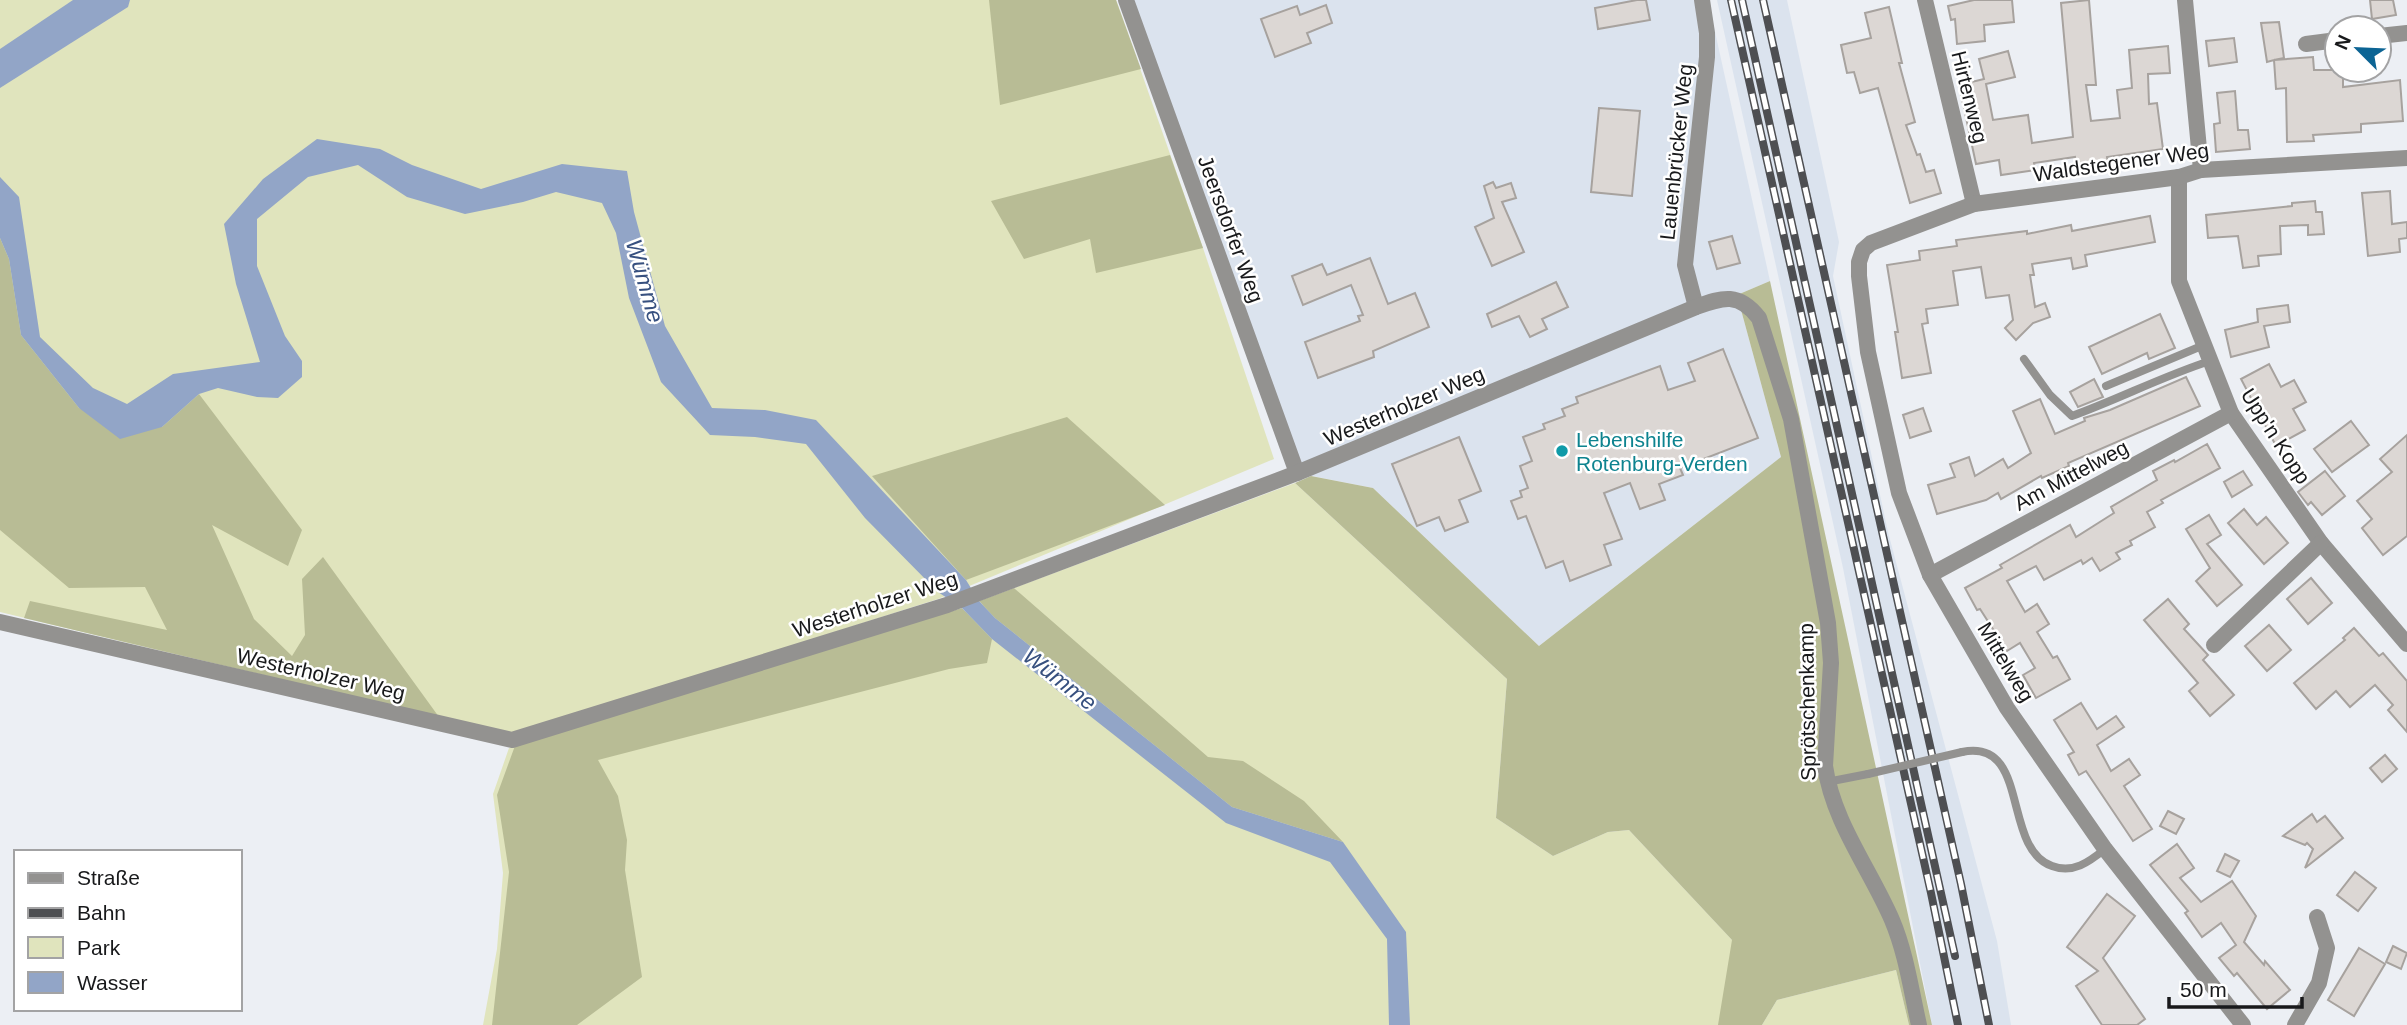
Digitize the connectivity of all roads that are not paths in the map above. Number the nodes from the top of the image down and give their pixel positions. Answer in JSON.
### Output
{"nodes":[{"id":1,"x":1126,"y":0,"type":"edge"},
{"id":2,"x":1702,"y":0,"type":"edge"},
{"id":3,"x":1925,"y":0,"type":"edge"},
{"id":4,"x":2185,"y":0,"type":"edge"},
{"id":5,"x":2323,"y":42,"type":"edge"},
{"id":6,"x":2306,"y":44,"type":"dead end"},
{"id":7,"x":2407,"y":158,"type":"edge"},
{"id":8,"x":2201,"y":170,"type":"junction"},
{"id":9,"x":2179,"y":177,"type":"junction"},
{"id":10,"x":1975,"y":204,"type":"junction"},
{"id":11,"x":1859,"y":262,"type":"joint"},
{"id":12,"x":1732,"y":298,"type":"joint"},
{"id":13,"x":1696,"y":307,"type":"junction"},
{"id":14,"x":2207,"y":353,"type":"junction"},
{"id":15,"x":2024,"y":359,"type":"dead end"},
{"id":16,"x":2106,"y":386,"type":"dead end"},
{"id":17,"x":2231,"y":413,"type":"junction"},
{"id":18,"x":1297,"y":473,"type":"junction"},
{"id":19,"x":2321,"y":543,"type":"junction"},
{"id":20,"x":1930,"y":575,"type":"junction"},
{"id":21,"x":0,"y":622,"type":"edge"},
{"id":22,"x":2407,"y":644,"type":"edge"},
{"id":23,"x":2214,"y":645,"type":"dead end"},
{"id":24,"x":1827,"y":782,"type":"junction"},
{"id":25,"x":2105,"y":849,"type":"junction"},
{"id":26,"x":2317,"y":917,"type":"dead end"},
{"id":27,"x":1919,"y":1025,"type":"edge"},
{"id":28,"x":2242,"y":1025,"type":"edge"},
{"id":29,"x":2295,"y":1025,"type":"edge"}],
"edges":[{"from":1,"to":18,"type":"street","name":"Jeersdorfer Weg"},
{"from":2,"to":13,"type":"street","name":"Lauenbrücker Weg"},
{"from":3,"to":10,"type":"street","name":"Hirtenweg"},
{"from":4,"to":8,"type":"street"},
{"from":5,"to":6,"type":"street"},
{"from":7,"to":8,"type":"street","name":"Waldstegener Weg"},
{"from":8,"to":9,"type":"street","name":"Waldstegener Weg"},
{"from":9,"to":10,"type":"street","name":"Waldstegener Weg"},
{"from":9,"to":14,"type":"street","name":"Upp'n Kopp"},
{"from":10,"to":11,"type":"street","name":"Waldstegener Weg"},
{"from":11,"to":20,"type":"street","name":"Mittelweg"},
{"from":12,"to":13,"type":"street","name":"Westerholzer Weg"},
{"from":12,"to":24,"type":"street","name":"Sprötschenkamp"},
{"from":13,"to":18,"type":"street","name":"Westerholzer Weg"},
{"from":14,"to":15,"type":"lane"},
{"from":14,"to":16,"type":"lane"},
{"from":14,"to":17,"type":"street","name":"Upp'n Kopp"},
{"from":17,"to":19,"type":"street","name":"Upp'n Kopp"},
{"from":17,"to":20,"type":"street","name":"Am Mittelweg"},
{"from":18,"to":21,"type":"street","name":"Westerholzer Weg"},
{"from":19,"to":22,"type":"street","name":"Upp'n Kopp"},
{"from":19,"to":23,"type":"street"},
{"from":20,"to":25,"type":"street","name":"Mittelweg"},
{"from":24,"to":25,"type":"lane","bridge":true},
{"from":24,"to":27,"type":"street","name":"Sprötschenkamp"},
{"from":25,"to":28,"type":"street","name":"Mittelweg"},
{"from":26,"to":29,"type":"street"}]}
